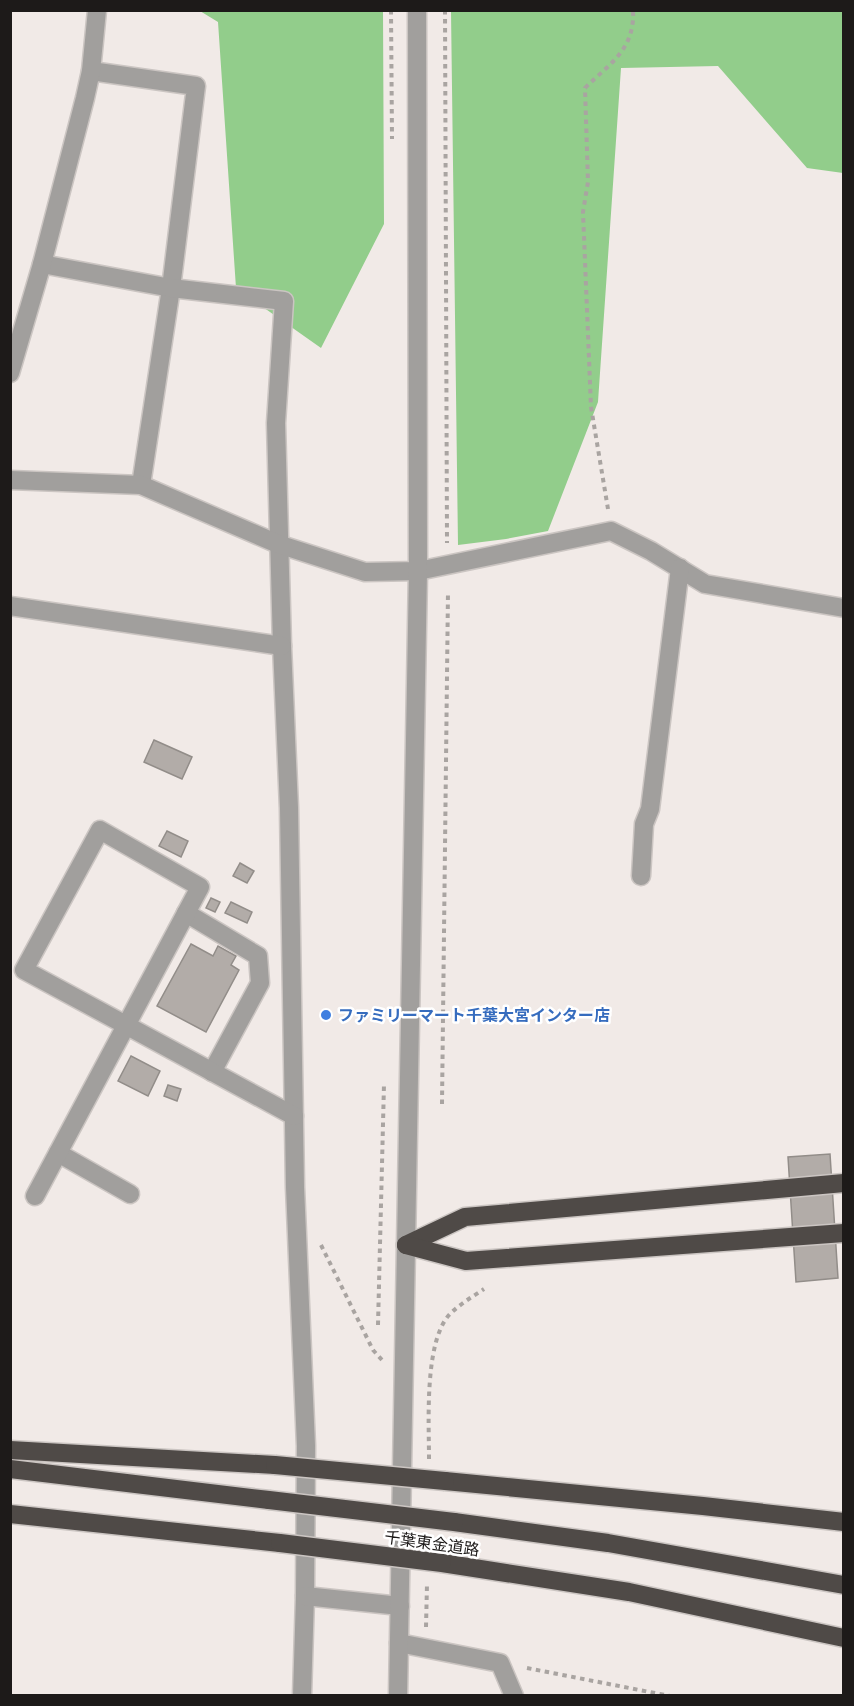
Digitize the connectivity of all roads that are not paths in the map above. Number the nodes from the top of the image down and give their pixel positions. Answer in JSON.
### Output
{"nodes":[{"id":1,"x":97,"y":10,"type":"edge"},
{"id":2,"x":417,"y":10,"type":"edge"},
{"id":3,"x":91,"y":71,"type":"junction"},
{"id":4,"x":42,"y":264,"type":"junction"},
{"id":5,"x":171,"y":288,"type":"junction"},
{"id":6,"x":10,"y":373,"type":"edge"},
{"id":7,"x":10,"y":480,"type":"edge"},
{"id":8,"x":141,"y":485,"type":"junction"},
{"id":9,"x":278,"y":544,"type":"junction"},
{"id":10,"x":680,"y":568,"type":"junction"},
{"id":11,"x":418,"y":571,"type":"junction"},
{"id":12,"x":10,"y":606,"type":"edge"},
{"id":13,"x":843,"y":608,"type":"edge"},
{"id":14,"x":282,"y":646,"type":"junction"},
{"id":15,"x":641,"y":876,"type":"dead end"},
{"id":16,"x":186,"y":913,"type":"junction"},
{"id":17,"x":126,"y":1025,"type":"junction"},
{"id":18,"x":212,"y":1072,"type":"junction"},
{"id":19,"x":294,"y":1116,"type":"junction"},
{"id":20,"x":58,"y":1154,"type":"junction"},
{"id":21,"x":843,"y":1183,"type":"edge"},
{"id":22,"x":130,"y":1194,"type":"dead end"},
{"id":23,"x":36,"y":1196,"type":"dead end"},
{"id":24,"x":843,"y":1233,"type":"edge"},
{"id":25,"x":406,"y":1245,"type":"junction"},
{"id":26,"x":10,"y":1450,"type":"edge"},
{"id":27,"x":10,"y":1469,"type":"edge"},
{"id":28,"x":10,"y":1514,"type":"edge"},
{"id":29,"x":843,"y":1522,"type":"edge"},
{"id":30,"x":843,"y":1585,"type":"edge"},
{"id":31,"x":305,"y":1596,"type":"junction"},
{"id":32,"x":400,"y":1606,"type":"junction"},
{"id":33,"x":843,"y":1638,"type":"edge"},
{"id":34,"x":399,"y":1644,"type":"junction"},
{"id":35,"x":302,"y":1695,"type":"edge"},
{"id":36,"x":398,"y":1695,"type":"edge"},
{"id":37,"x":514,"y":1695,"type":"edge"}],
"edges":[{"from":1,"to":3,"type":"street"},
{"from":2,"to":11,"type":"street"},
{"from":3,"to":4,"type":"street"},
{"from":3,"to":5,"type":"street"},
{"from":4,"to":5,"type":"street"},
{"from":4,"to":6,"type":"street"},
{"from":5,"to":8,"type":"street"},
{"from":5,"to":9,"type":"street"},
{"from":7,"to":8,"type":"street"},
{"from":8,"to":9,"type":"street"},
{"from":9,"to":11,"type":"street"},
{"from":9,"to":14,"type":"street"},
{"from":10,"to":11,"type":"street"},
{"from":10,"to":13,"type":"street"},
{"from":10,"to":15,"type":"street"},
{"from":11,"to":25,"type":"street"},
{"from":12,"to":14,"type":"street"},
{"from":14,"to":19,"type":"street"},
{"from":16,"to":17,"type":"street"},
{"from":16,"to":17,"type":"street"},
{"from":16,"to":18,"type":"street"},
{"from":17,"to":18,"type":"street"},
{"from":17,"to":20,"type":"street"},
{"from":18,"to":19,"type":"street"},
{"from":19,"to":31,"type":"street"},
{"from":20,"to":22,"type":"street"},
{"from":20,"to":23,"type":"street"},
{"from":21,"to":25,"type":"highway"},
{"from":24,"to":25,"type":"highway"},
{"from":25,"to":32,"type":"street"},
{"from":26,"to":29,"type":"highway","bridge":true},
{"from":27,"to":30,"type":"highway","name":"千葉東金道路","bridge":true},
{"from":28,"to":33,"type":"highway","name":"千葉東金道路","bridge":true},
{"from":31,"to":32,"type":"street"},
{"from":31,"to":35,"type":"street"},
{"from":32,"to":34,"type":"street"},
{"from":34,"to":36,"type":"street"},
{"from":34,"to":37,"type":"street"}]}
